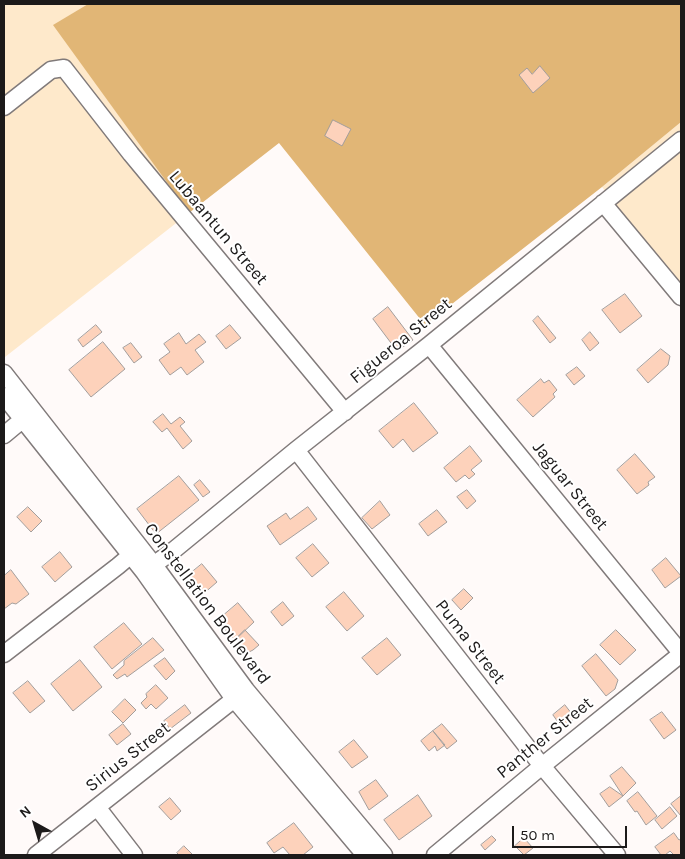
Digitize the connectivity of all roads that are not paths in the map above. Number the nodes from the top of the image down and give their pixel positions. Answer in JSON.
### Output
{"nodes":[{"id":1,"x":4,"y":107,"type":"edge"},
{"id":2,"x":681,"y":140,"type":"edge"},
{"id":3,"x":603,"y":203,"type":"junction"},
{"id":4,"x":681,"y":297,"type":"edge"},
{"id":5,"x":428,"y":345,"type":"junction"},
{"id":6,"x":4,"y":373,"type":"edge"},
{"id":7,"x":4,"y":396,"type":"edge"},
{"id":8,"x":345,"y":412,"type":"junction"},
{"id":9,"x":22,"y":420,"type":"junction"},
{"id":10,"x":4,"y":435,"type":"edge"},
{"id":11,"x":296,"y":450,"type":"junction"},
{"id":12,"x":135,"y":551,"type":"junction"},
{"id":13,"x":149,"y":568,"type":"junction"},
{"id":14,"x":4,"y":654,"type":"edge"},
{"id":15,"x":681,"y":654,"type":"edge"},
{"id":16,"x":240,"y":694,"type":"junction"},
{"id":17,"x":542,"y":766,"type":"junction"},
{"id":18,"x":98,"y":806,"type":"junction"},
{"id":19,"x":36,"y":855,"type":"edge"},
{"id":20,"x":134,"y":855,"type":"edge"},
{"id":21,"x":365,"y":855,"type":"edge"},
{"id":22,"x":384,"y":855,"type":"edge"},
{"id":23,"x":435,"y":855,"type":"edge"},
{"id":24,"x":617,"y":855,"type":"edge"}],
"edges":[{"from":1,"to":8,"type":"street","name":"Lubaantun Street"},
{"from":2,"to":3,"type":"street","name":"Figueroa Street"},
{"from":3,"to":4,"type":"street"},
{"from":3,"to":5,"type":"street","name":"Figueroa Street"},
{"from":5,"to":8,"type":"street","name":"Figueroa Street"},
{"from":5,"to":15,"type":"street","name":"Jaguar Street"},
{"from":6,"to":12,"type":"street","name":"Constellation Boulevard"},
{"from":7,"to":9,"type":"street","name":"Constellation Boulevard"},
{"from":8,"to":11,"type":"street","name":"Figueroa Street"},
{"from":9,"to":10,"type":"street"},
{"from":9,"to":12,"type":"street","name":"Constellation Boulevard"},
{"from":11,"to":13,"type":"street","name":"Figueroa Street"},
{"from":11,"to":17,"type":"street","name":"Puma Street"},
{"from":12,"to":13,"type":"street","name":"Constellation Boulevard"},
{"from":12,"to":14,"type":"street"},
{"from":13,"to":16,"type":"street","name":"Constellation Boulevard"},
{"from":15,"to":17,"type":"street","name":"Panther Street"},
{"from":16,"to":18,"type":"street","name":"Sirius Street"},
{"from":16,"to":21,"type":"street","name":"Constellation Boulevard"},
{"from":16,"to":22,"type":"street","name":"Constellation Boulevard"},
{"from":17,"to":23,"type":"street","name":"Panther Street"},
{"from":17,"to":24,"type":"street","name":"Puma Street"},
{"from":18,"to":19,"type":"street","name":"Sirius Street"},
{"from":18,"to":20,"type":"street"}]}
